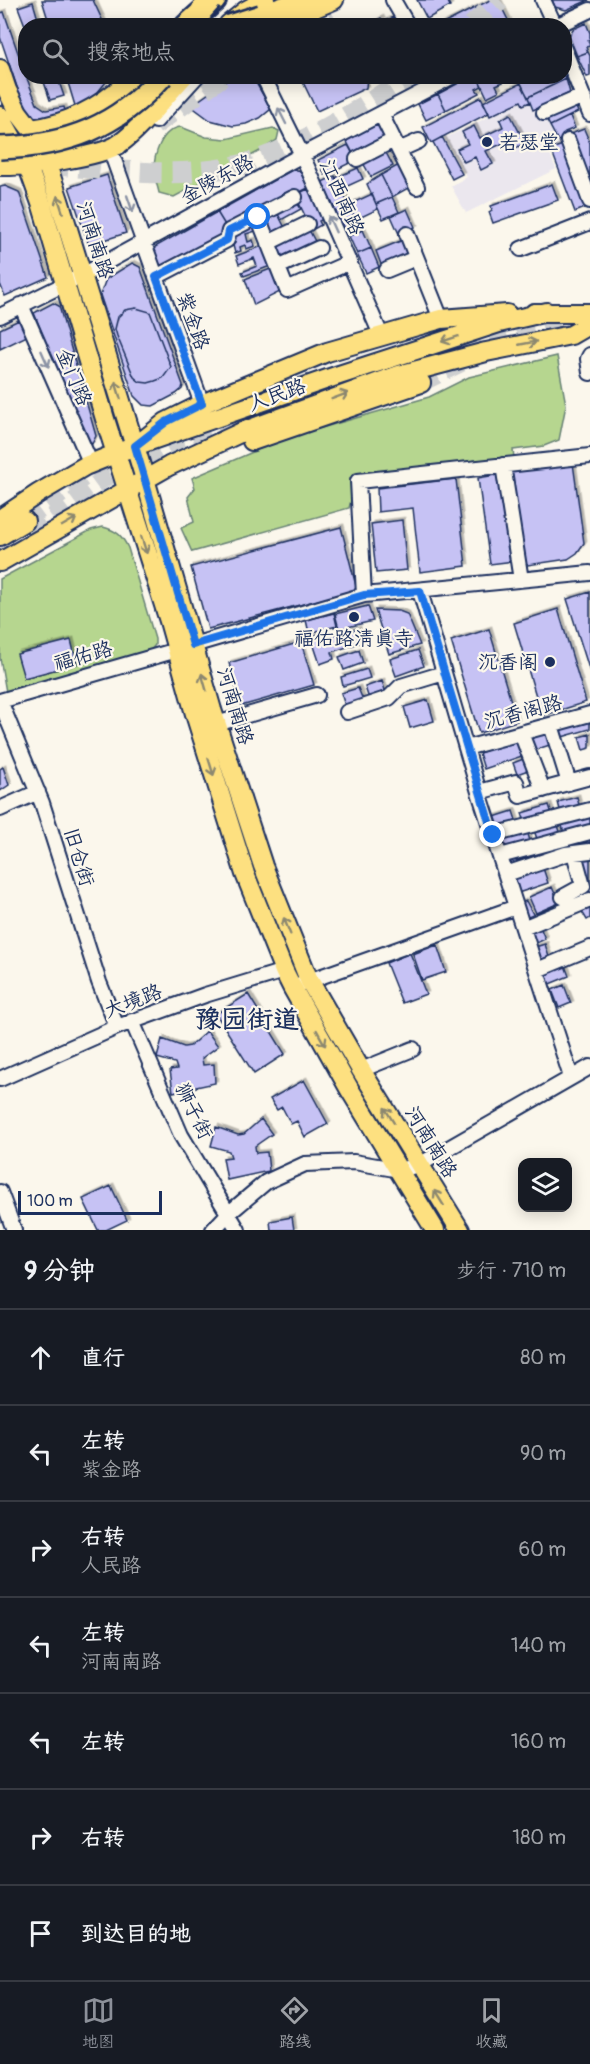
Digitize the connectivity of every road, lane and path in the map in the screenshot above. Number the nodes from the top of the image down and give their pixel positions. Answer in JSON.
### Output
{"nodes":[{"id":1,"x":290,"y":0,"type":"edge"},
{"id":2,"x":306,"y":0,"type":"edge"},
{"id":3,"x":334,"y":0,"type":"edge"},
{"id":4,"x":393,"y":0,"type":"edge"},
{"id":5,"x":543,"y":0,"type":"edge"},
{"id":6,"x":201,"y":7,"type":"edge"},
{"id":7,"x":590,"y":10,"type":"edge"},
{"id":8,"x":256,"y":13,"type":"edge"},
{"id":9,"x":187,"y":18,"type":"edge"},
{"id":10,"x":403,"y":18,"type":"edge"},
{"id":11,"x":552,"y":18,"type":"edge"},
{"id":12,"x":572,"y":18,"type":"edge"},
{"id":13,"x":0,"y":69,"type":"edge"},
{"id":14,"x":572,"y":69,"type":"edge"},
{"id":15,"x":125,"y":84,"type":"edge"},
{"id":16,"x":134,"y":84,"type":"edge"},
{"id":17,"x":138,"y":84,"type":"edge"},
{"id":18,"x":153,"y":84,"type":"edge"},
{"id":19,"x":177,"y":84,"type":"edge"},
{"id":20,"x":189,"y":84,"type":"edge"},
{"id":21,"x":267,"y":84,"type":"edge"},
{"id":22,"x":431,"y":84,"type":"edge"},
{"id":23,"x":583,"y":96,"type":"junction"},
{"id":24,"x":543,"y":113,"type":"dead end"},
{"id":25,"x":0,"y":114,"type":"edge"},
{"id":26,"x":381,"y":114,"type":"junction"},
{"id":27,"x":590,"y":114,"type":"edge"},
{"id":28,"x":31,"y":129,"type":"junction"},
{"id":29,"x":419,"y":141,"type":"dead end"},
{"id":30,"x":568,"y":141,"type":"dead end"},
{"id":31,"x":4,"y":142,"type":"edge"},
{"id":32,"x":396,"y":145,"type":"junction"},
{"id":33,"x":110,"y":149,"type":"junction"},
{"id":34,"x":302,"y":155,"type":"junction"},
{"id":35,"x":44,"y":157,"type":"junction"},
{"id":36,"x":357,"y":159,"type":"dead end"},
{"id":37,"x":27,"y":164,"type":"junction"},
{"id":38,"x":0,"y":166,"type":"edge"},
{"id":39,"x":417,"y":187,"type":"dead end"},
{"id":40,"x":295,"y":197,"type":"dead end"},
{"id":41,"x":590,"y":201,"type":"edge"},
{"id":42,"x":258,"y":217,"type":"junction"},
{"id":43,"x":590,"y":222,"type":"edge"},
{"id":44,"x":307,"y":224,"type":"dead end"},
{"id":45,"x":407,"y":234,"type":"dead end"},
{"id":46,"x":143,"y":243,"type":"junction"},
{"id":47,"x":268,"y":243,"type":"junction"},
{"id":48,"x":319,"y":248,"type":"dead end"},
{"id":49,"x":521,"y":249,"type":"dead end"},
{"id":50,"x":416,"y":258,"type":"junction"},
{"id":51,"x":350,"y":262,"type":"junction"},
{"id":52,"x":278,"y":267,"type":"junction"},
{"id":53,"x":387,"y":270,"type":"dead end"},
{"id":54,"x":83,"y":275,"type":"junction"},
{"id":55,"x":156,"y":277,"type":"junction"},
{"id":56,"x":65,"y":285,"type":"junction"},
{"id":57,"x":21,"y":305,"type":"junction"},
{"id":58,"x":547,"y":312,"type":"junction"},
{"id":59,"x":590,"y":312,"type":"edge"},
{"id":60,"x":0,"y":316,"type":"edge"},
{"id":61,"x":590,"y":324,"type":"edge"},
{"id":62,"x":436,"y":325,"type":"junction"},
{"id":63,"x":381,"y":335,"type":"junction"},
{"id":64,"x":590,"y":355,"type":"edge"},
{"id":65,"x":590,"y":373,"type":"edge"},
{"id":66,"x":421,"y":383,"type":"tunnel mouth"},
{"id":67,"x":202,"y":404,"type":"junction"},
{"id":68,"x":135,"y":446,"type":"junction"},
{"id":69,"x":116,"y":454,"type":"junction"},
{"id":70,"x":590,"y":456,"type":"edge"},
{"id":71,"x":91,"y":464,"type":"junction"},
{"id":72,"x":502,"y":465,"type":"junction"},
{"id":73,"x":170,"y":466,"type":"junction"},
{"id":74,"x":145,"y":479,"type":"junction"},
{"id":75,"x":127,"y":489,"type":"junction"},
{"id":76,"x":0,"y":519,"type":"edge"},
{"id":77,"x":0,"y":536,"type":"edge"},
{"id":78,"x":0,"y":550,"type":"edge"},
{"id":79,"x":0,"y":562,"type":"edge"},
{"id":80,"x":590,"y":573,"type":"edge"},
{"id":81,"x":521,"y":580,"type":"junction"},
{"id":82,"x":420,"y":591,"type":"junction"},
{"id":83,"x":364,"y":595,"type":"junction"},
{"id":84,"x":185,"y":648,"type":"junction"},
{"id":85,"x":444,"y":673,"type":"junction"},
{"id":86,"x":317,"y":695,"type":"dead end"},
{"id":87,"x":0,"y":701,"type":"edge"},
{"id":88,"x":347,"y":711,"type":"dead end"},
{"id":89,"x":590,"y":714,"type":"edge"},
{"id":90,"x":216,"y":724,"type":"junction"},
{"id":91,"x":551,"y":725,"type":"junction"},
{"id":92,"x":521,"y":733,"type":"junction"},
{"id":93,"x":466,"y":748,"type":"junction"},
{"id":94,"x":590,"y":777,"type":"edge"},
{"id":95,"x":569,"y":783,"type":"junction"},
{"id":96,"x":543,"y":790,"type":"junction"},
{"id":97,"x":38,"y":792,"type":"junction"},
{"id":98,"x":479,"y":792,"type":"junction"},
{"id":99,"x":0,"y":809,"type":"edge"},
{"id":100,"x":590,"y":810,"type":"edge"},
{"id":101,"x":590,"y":832,"type":"edge"},
{"id":102,"x":493,"y":835,"type":"junction"},
{"id":103,"x":590,"y":851,"type":"edge"},
{"id":104,"x":574,"y":853,"type":"junction"},
{"id":105,"x":500,"y":856,"type":"junction"},
{"id":106,"x":506,"y":874,"type":"junction"},
{"id":107,"x":563,"y":897,"type":"dead end"},
{"id":108,"x":590,"y":900,"type":"edge"},
{"id":109,"x":516,"y":907,"type":"junction"},
{"id":110,"x":523,"y":928,"type":"junction"},
{"id":111,"x":590,"y":948,"type":"edge"},
{"id":112,"x":537,"y":970,"type":"junction"},
{"id":113,"x":295,"y":979,"type":"junction"},
{"id":114,"x":132,"y":1021,"type":"junction"},
{"id":115,"x":117,"y":1027,"type":"junction"},
{"id":116,"x":413,"y":1049,"type":"dead end"},
{"id":117,"x":590,"y":1067,"type":"edge"},
{"id":118,"x":361,"y":1070,"type":"junction"},
{"id":119,"x":571,"y":1077,"type":"junction"},
{"id":120,"x":0,"y":1079,"type":"edge"},
{"id":121,"x":419,"y":1165,"type":"junction"},
{"id":122,"x":400,"y":1170,"type":"junction"},
{"id":123,"x":0,"y":1192,"type":"edge"},
{"id":124,"x":228,"y":1214,"type":"junction"},
{"id":125,"x":14,"y":1230,"type":"edge"},
{"id":126,"x":213,"y":1230,"type":"edge"},
{"id":127,"x":238,"y":1230,"type":"edge"},
{"id":128,"x":435,"y":1230,"type":"edge"},
{"id":129,"x":460,"y":1230,"type":"edge"}],
"edges":[{"from":1,"to":8,"type":"highway"},
{"from":2,"to":8,"type":"highway"},
{"from":3,"to":8,"type":"main road"},
{"from":4,"to":10,"type":"street"},
{"from":5,"to":11,"type":"street"},
{"from":6,"to":9,"type":"main road"},
{"from":7,"to":12,"type":"street"},
{"from":13,"to":28,"type":"main road","name":"河南南路"},
{"from":14,"to":23,"type":"street"},
{"from":15,"to":28,"type":"main road"},
{"from":16,"to":28,"type":"main road"},
{"from":17,"to":31,"type":"highway"},
{"from":18,"to":31,"type":"highway","bridge":true},
{"from":19,"to":33,"type":"main road"},
{"from":20,"to":33,"type":"street"},
{"from":34,"to":21,"type":"street","name":"江西南路","one_way":true},
{"from":22,"to":26,"type":"street","name":"金陵东路"},
{"from":23,"to":24,"type":"street"},
{"from":23,"to":27,"type":"street"},
{"from":25,"to":28,"type":"main road"},
{"from":25,"to":31,"type":"main road","name":"河南南路"},
{"from":26,"to":32,"type":"street"},
{"from":26,"to":34,"type":"street","name":"金陵东路"},
{"from":28,"to":35,"type":"main road","name":"河南南路"},
{"from":29,"to":32,"type":"street"},
{"from":30,"to":41,"type":"street"},
{"from":31,"to":35,"type":"main road"},
{"from":31,"to":37,"type":"main road","name":"河南南路"},
{"from":32,"to":36,"type":"street"},
{"from":32,"to":39,"type":"street"},
{"from":33,"to":35,"type":"main road"},
{"from":33,"to":46,"type":"street","name":"紫金路","one_way":true},
{"from":34,"to":46,"type":"street","name":"金陵东路"},
{"from":51,"to":34,"type":"street","name":"江西南路","one_way":true},
{"from":35,"to":37,"type":"main road"},
{"from":54,"to":35,"type":"main road","name":"河南南路","one_way":true},
{"from":37,"to":38,"type":"main road"},
{"from":37,"to":56,"type":"main road","name":"河南南路"},
{"from":40,"to":42,"type":"street"},
{"from":42,"to":47,"type":"street"},
{"from":42,"to":55,"type":"street"},
{"from":43,"to":49,"type":"street"},
{"from":44,"to":47,"type":"street"},
{"from":45,"to":50,"type":"street"},
{"from":46,"to":54,"type":"street","name":"金陵东路"},
{"from":46,"to":55,"type":"street","name":"紫金路"},
{"from":47,"to":52,"type":"street"},
{"from":48,"to":52,"type":"street"},
{"from":50,"to":53,"type":"street"},
{"from":50,"to":62,"type":"street"},
{"from":51,"to":52,"type":"street"},
{"from":51,"to":63,"type":"street","name":"江西南路"},
{"from":54,"to":56,"type":"street","name":"金陵东路"},
{"from":68,"to":54,"type":"main road","name":"河南南路","one_way":true},
{"from":55,"to":67,"type":"street","name":"紫金路"},
{"from":56,"to":57,"type":"street","name":"金陵东路"},
{"from":56,"to":69,"type":"main road","name":"河南南路"},
{"from":57,"to":60,"type":"street","name":"金陵东路"},
{"from":57,"to":71,"type":"street","name":"金门路","one_way":true},
{"from":58,"to":59,"type":"main road","name":"人民路"},
{"from":58,"to":62,"type":"main road","name":"人民路"},
{"from":58,"to":68,"type":"main road","name":"人民路","one_way":true},
{"from":73,"to":61,"type":"main road","name":"人民路","one_way":true},
{"from":62,"to":63,"type":"main road","name":"人民路"},
{"from":62,"to":68,"type":"main road"},
{"from":63,"to":67,"type":"main road","name":"人民路"},
{"from":64,"to":65,"type":"street"},
{"from":66,"to":73,"type":"main road"},
{"from":67,"to":68,"type":"main road","name":"人民路"},
{"from":68,"to":69,"type":"main road","name":"人民路"},
{"from":68,"to":74,"type":"main road","name":"河南南路"},
{"from":69,"to":71,"type":"main road","name":"人民路"},
{"from":69,"to":75,"type":"main road","name":"河南南路"},
{"from":70,"to":72,"type":"street"},
{"from":71,"to":76,"type":"main road","name":"人民路"},
{"from":72,"to":81,"type":"street"},
{"from":72,"to":83,"type":"street"},
{"from":73,"to":74,"type":"main road","name":"人民路"},
{"from":74,"to":75,"type":"main road","name":"人民路"},
{"from":74,"to":84,"type":"main road","name":"河南南路"},
{"from":79,"to":75,"type":"main road","name":"人民路","one_way":true},
{"from":75,"to":84,"type":"main road","name":"河南南路","one_way":true},
{"from":77,"to":78,"type":"main road"},
{"from":80,"to":81,"type":"street","name":"福佑路"},
{"from":81,"to":82,"type":"street","name":"福佑路"},
{"from":82,"to":83,"type":"street","name":"福佑路"},
{"from":82,"to":85,"type":"street"},
{"from":83,"to":84,"type":"street","name":"福佑路"},
{"from":84,"to":87,"type":"street","name":"福佑路"},
{"from":90,"to":84,"type":"main road","name":"河南南路","one_way":true},
{"from":84,"to":113,"type":"main road","name":"河南南路","one_way":true},
{"from":85,"to":88,"type":"street"},
{"from":85,"to":93,"type":"street"},
{"from":86,"to":90,"type":"street"},
{"from":87,"to":97,"type":"street","name":"旧仓街"},
{"from":89,"to":91,"type":"street","name":"沉香阁路"},
{"from":113,"to":90,"type":"main road","name":"河南南路","one_way":true},
{"from":91,"to":92,"type":"street","name":"沉香阁路"},
{"from":91,"to":95,"type":"street"},
{"from":92,"to":93,"type":"street","name":"沉香阁路"},
{"from":92,"to":96,"type":"street"},
{"from":93,"to":98,"type":"street"},
{"from":94,"to":95,"type":"street"},
{"from":95,"to":96,"type":"street"},
{"from":96,"to":98,"type":"street"},
{"from":97,"to":99,"type":"street"},
{"from":97,"to":115,"type":"street","name":"旧仓街"},
{"from":98,"to":102,"type":"street"},
{"from":100,"to":102,"type":"street"},
{"from":101,"to":105,"type":"street"},
{"from":102,"to":105,"type":"street"},
{"from":103,"to":104,"type":"street"},
{"from":104,"to":106,"type":"street"},
{"from":104,"to":107,"type":"street"},
{"from":105,"to":106,"type":"street"},
{"from":106,"to":109,"type":"street"},
{"from":108,"to":110,"type":"street"},
{"from":109,"to":110,"type":"street"},
{"from":109,"to":113,"type":"street","name":"大境路"},
{"from":110,"to":112,"type":"street"},
{"from":111,"to":112,"type":"street"},
{"from":112,"to":119,"type":"street"},
{"from":113,"to":114,"type":"street","name":"大境路"},
{"from":113,"to":118,"type":"main road","name":"河南南路"},
{"from":113,"to":122,"type":"main road","name":"河南南路","one_way":true},
{"from":114,"to":115,"type":"street","name":"大境路"},
{"from":114,"to":124,"type":"street","name":"狮子街"},
{"from":115,"to":120,"type":"street","name":"大境路"},
{"from":116,"to":118,"type":"street"},
{"from":117,"to":119,"type":"street"},
{"from":121,"to":118,"type":"main road","name":"河南南路","one_way":true},
{"from":119,"to":121,"type":"street"},
{"from":121,"to":122,"type":"street"},
{"from":129,"to":121,"type":"main road","name":"河南南路","one_way":true},
{"from":122,"to":124,"type":"street"},
{"from":122,"to":128,"type":"main road","name":"河南南路"},
{"from":123,"to":125,"type":"street"},
{"from":124,"to":126,"type":"street"},
{"from":124,"to":127,"type":"street","name":"狮子街"}]}
